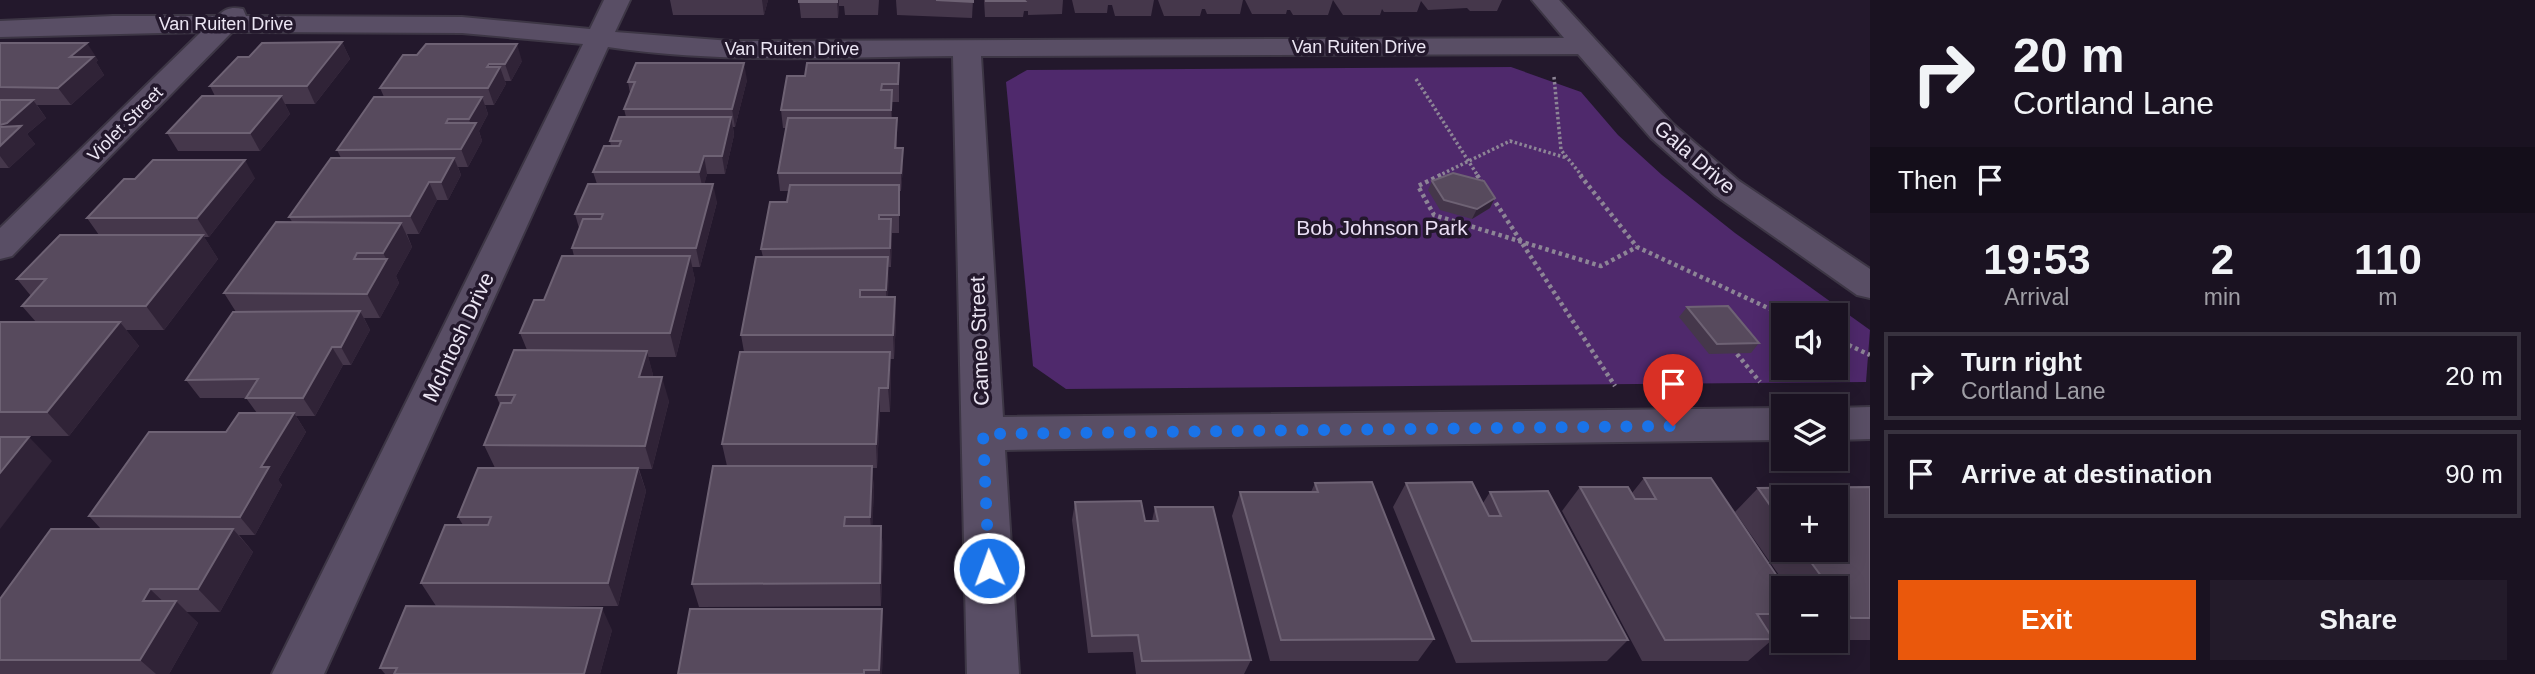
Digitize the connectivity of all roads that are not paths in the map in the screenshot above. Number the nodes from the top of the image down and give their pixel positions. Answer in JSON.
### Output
{"nodes":[{"id":1,"x":250,"y":0,"type":"edge"},
{"id":2,"x":617,"y":0,"type":"edge"},
{"id":3,"x":1545,"y":0,"type":"edge"},
{"id":4,"x":226,"y":24,"type":"junction"},
{"id":5,"x":0,"y":29,"type":"edge"},
{"id":6,"x":599,"y":38,"type":"junction"},
{"id":7,"x":1586,"y":46,"type":"junction"},
{"id":8,"x":967,"y":49,"type":"junction"},
{"id":9,"x":0,"y":248,"type":"edge"},
{"id":10,"x":1870,"y":286,"type":"edge"},
{"id":11,"x":1771,"y":408,"type":"edge"},
{"id":12,"x":1870,"y":423,"type":"edge"},
{"id":13,"x":1848,"y":424,"type":"edge"},
{"id":14,"x":983,"y":434,"type":"junction"},
{"id":15,"x":298,"y":674,"type":"edge"},
{"id":16,"x":993,"y":674,"type":"edge"}],
"edges":[{"from":1,"to":4,"type":"street","name":"Violet Street"},
{"from":2,"to":6,"type":"street","name":"McIntosh Drive"},
{"from":3,"to":7,"type":"street","name":"Gala Drive"},
{"from":4,"to":5,"type":"street","name":"Van Ruiten Drive"},
{"from":4,"to":6,"type":"street","name":"Van Ruiten Drive"},
{"from":4,"to":9,"type":"street","name":"Violet Street"},
{"from":6,"to":8,"type":"street","name":"Van Ruiten Drive"},
{"from":6,"to":15,"type":"street","name":"McIntosh Drive"},
{"from":7,"to":8,"type":"street","name":"Van Ruiten Drive"},
{"from":7,"to":10,"type":"street","name":"Gala Drive"},
{"from":8,"to":14,"type":"street","name":"Cameo Street"},
{"from":11,"to":14,"type":"street"},
{"from":12,"to":13,"type":"street"},
{"from":14,"to":16,"type":"street","name":"Cameo Street"}]}
